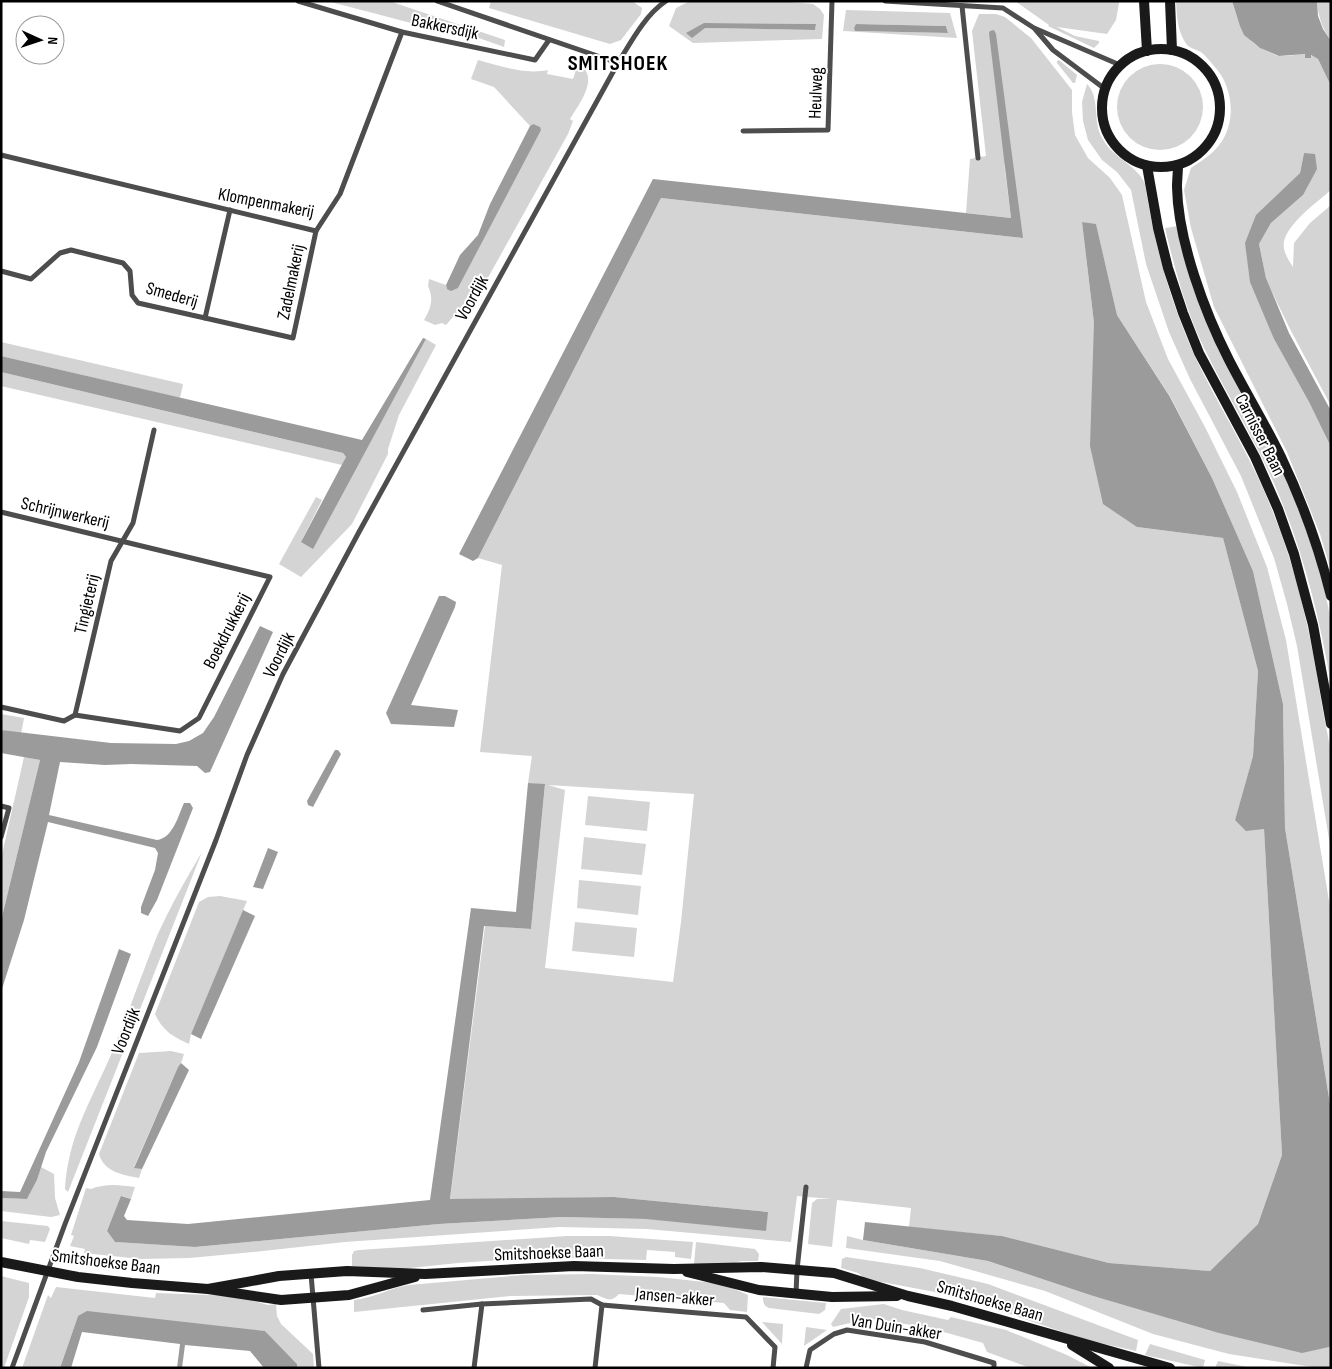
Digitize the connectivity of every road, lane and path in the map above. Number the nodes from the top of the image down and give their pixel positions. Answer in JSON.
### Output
{"nodes":[{"id":1,"x":298,"y":1,"type":"edge"},
{"id":2,"x":437,"y":1,"type":"edge"},
{"id":3,"x":666,"y":1,"type":"edge"},
{"id":4,"x":832,"y":1,"type":"edge"},
{"id":5,"x":884,"y":1,"type":"edge"},
{"id":6,"x":1144,"y":1,"type":"edge"},
{"id":7,"x":1170,"y":1,"type":"edge"},
{"id":8,"x":962,"y":6,"type":"junction"},
{"id":9,"x":1034,"y":28,"type":"junction"},
{"id":10,"x":402,"y":32,"type":"junction"},
{"id":11,"x":549,"y":40,"type":"junction"},
{"id":12,"x":1172,"y":50,"type":"junction"},
{"id":13,"x":1147,"y":51,"type":"junction"},
{"id":14,"x":618,"y":63,"type":"junction"},
{"id":15,"x":1120,"y":65,"type":"junction"},
{"id":16,"x":1105,"y":89,"type":"junction"},
{"id":17,"x":742,"y":131,"type":"dead end"},
{"id":18,"x":1,"y":155,"type":"edge"},
{"id":19,"x":978,"y":158,"type":"dead end"},
{"id":20,"x":1178,"y":165,"type":"junction"},
{"id":21,"x":1147,"y":166,"type":"junction"},
{"id":22,"x":230,"y":210,"type":"junction"},
{"id":23,"x":316,"y":231,"type":"junction"},
{"id":24,"x":1,"y":271,"type":"edge"},
{"id":25,"x":205,"y":318,"type":"junction"},
{"id":26,"x":154,"y":430,"type":"dead end"},
{"id":27,"x":1,"y":512,"type":"edge"},
{"id":28,"x":122,"y":540,"type":"junction"},
{"id":29,"x":1331,"y":596,"type":"edge"},
{"id":30,"x":1,"y":707,"type":"edge"},
{"id":31,"x":76,"y":715,"type":"junction"},
{"id":32,"x":1331,"y":724,"type":"edge"},
{"id":33,"x":1,"y":806,"type":"edge"},
{"id":34,"x":1,"y":837,"type":"edge"},
{"id":35,"x":806,"y":1187,"type":"dead end"},
{"id":36,"x":1,"y":1262,"type":"edge"},
{"id":37,"x":674,"y":1269,"type":"junction"},
{"id":38,"x":797,"y":1270,"type":"junction"},
{"id":39,"x":311,"y":1273,"type":"junction"},
{"id":40,"x":425,"y":1274,"type":"junction"},
{"id":41,"x":208,"y":1288,"type":"junction"},
{"id":42,"x":796,"y":1294,"type":"junction"},
{"id":43,"x":908,"y":1296,"type":"junction"},
{"id":44,"x":314,"y":1297,"type":"junction"},
{"id":45,"x":482,"y":1304,"type":"junction"},
{"id":46,"x":602,"y":1305,"type":"junction"},
{"id":47,"x":423,"y":1310,"type":"dead end"},
{"id":48,"x":1063,"y":1339,"type":"junction"},
{"id":49,"x":12,"y":1368,"type":"edge"},
{"id":50,"x":319,"y":1368,"type":"edge"},
{"id":51,"x":474,"y":1368,"type":"edge"},
{"id":52,"x":595,"y":1368,"type":"edge"},
{"id":53,"x":773,"y":1368,"type":"edge"},
{"id":54,"x":806,"y":1368,"type":"edge"},
{"id":55,"x":994,"y":1368,"type":"edge"},
{"id":56,"x":1109,"y":1368,"type":"edge"},
{"id":57,"x":1170,"y":1368,"type":"edge"}],
"edges":[{"from":1,"to":10,"type":"street","name":"Bakkersdijk"},
{"from":2,"to":11,"type":"street","name":"Bakkersdijk"},
{"from":3,"to":14,"type":"street","name":"Voordijk"},
{"from":4,"to":17,"type":"street","name":"Heulweg"},
{"from":5,"to":8,"type":"street"},
{"from":6,"to":13,"type":"street"},
{"from":7,"to":12,"type":"street"},
{"from":8,"to":9,"type":"street"},
{"from":8,"to":19,"type":"street"},
{"from":9,"to":15,"type":"street"},
{"from":9,"to":16,"type":"street"},
{"from":10,"to":11,"type":"street","name":"Bakkersdijk"},
{"from":10,"to":23,"type":"street","name":"Klompenmakerij"},
{"from":11,"to":14,"type":"street","name":"Bakkersdijk"},
{"from":12,"to":13,"type":"street"},
{"from":12,"to":20,"type":"street"},
{"from":13,"to":15,"type":"street"},
{"from":14,"to":49,"type":"street","name":"Voordijk"},
{"from":15,"to":16,"type":"street"},
{"from":16,"to":21,"type":"street"},
{"from":18,"to":22,"type":"street","name":"Klompenmakerij"},
{"from":20,"to":21,"type":"street"},
{"from":20,"to":29,"type":"street","name":"Carnisser Baan"},
{"from":21,"to":32,"type":"street","name":"Carnisser Baan"},
{"from":22,"to":23,"type":"street","name":"Klompenmakerij"},
{"from":22,"to":25,"type":"street","name":"Smederij"},
{"from":23,"to":25,"type":"street","name":"Zadelmakerij"},
{"from":24,"to":25,"type":"street","name":"Smederij"},
{"from":26,"to":28,"type":"street","name":"Tingieterij"},
{"from":27,"to":28,"type":"street","name":"Schrijnwerkerij"},
{"from":28,"to":31,"type":"street","name":"Tingieterij"},
{"from":28,"to":31,"type":"street","name":"Boekdrukkerij"},
{"from":30,"to":31,"type":"street"},
{"from":33,"to":34,"type":"street"},
{"from":35,"to":38,"type":"street"},
{"from":36,"to":41,"type":"street","name":"Smitshoekse Baan"},
{"from":37,"to":38,"type":"street","name":"Smitshoekse Baan"},
{"from":37,"to":40,"type":"street","name":"Smitshoekse Baan"},
{"from":37,"to":42,"type":"street","name":"Smitshoekse Baan"},
{"from":38,"to":42,"type":"street"},
{"from":38,"to":43,"type":"street","name":"Smitshoekse Baan"},
{"from":39,"to":40,"type":"street","name":"Smitshoekse Baan"},
{"from":39,"to":41,"type":"street","name":"Smitshoekse Baan"},
{"from":39,"to":44,"type":"street"},
{"from":40,"to":44,"type":"street","name":"Smitshoekse Baan"},
{"from":41,"to":44,"type":"street","name":"Smitshoekse Baan"},
{"from":42,"to":43,"type":"street","name":"Smitshoekse Baan"},
{"from":43,"to":48,"type":"street","name":"Smitshoekse Baan"},
{"from":44,"to":50,"type":"street"},
{"from":45,"to":46,"type":"street","name":"Jansen-akker"},
{"from":45,"to":47,"type":"street","name":"Jansen-akker"},
{"from":45,"to":51,"type":"street"},
{"from":46,"to":52,"type":"street"},
{"from":46,"to":53,"type":"street","name":"Jansen-akker"},
{"from":48,"to":56,"type":"street","name":"Smitshoekse Baan"},
{"from":48,"to":57,"type":"street","name":"Smitshoekse Baan"},
{"from":54,"to":55,"type":"street","name":"Van Duin-akker"}]}
